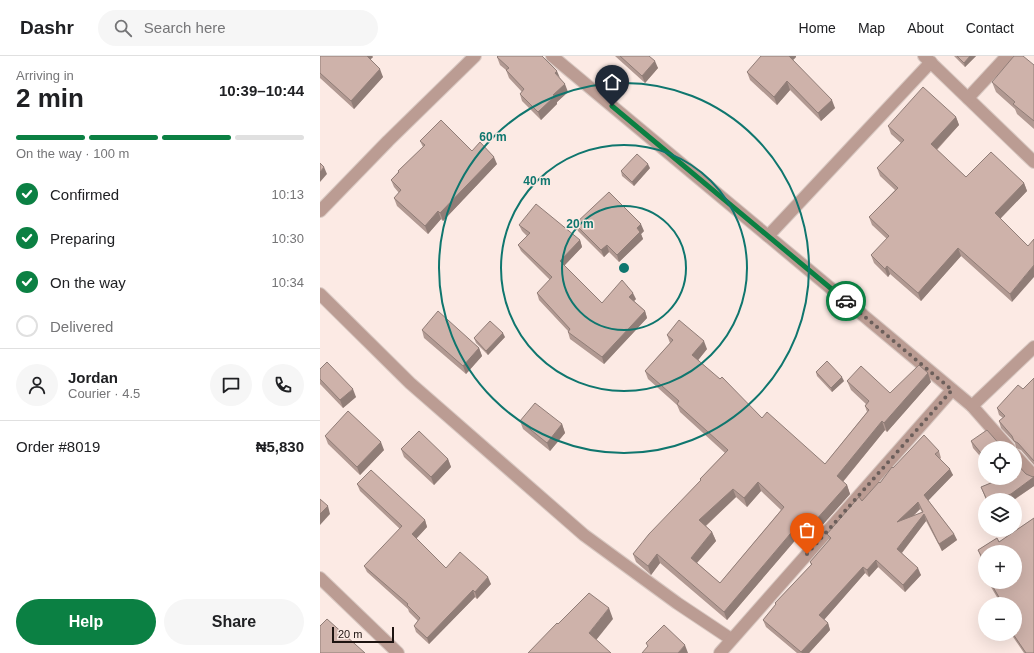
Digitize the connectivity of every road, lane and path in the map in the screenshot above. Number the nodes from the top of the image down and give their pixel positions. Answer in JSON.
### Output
{"nodes":[{"id":1,"x":475,"y":56,"type":"edge"},
{"id":2,"x":552,"y":56,"type":"edge"},
{"id":3,"x":1007,"y":56,"type":"edge"},
{"id":4,"x":928,"y":59,"type":"edge"},
{"id":5,"x":968,"y":98,"type":"junction"},
{"id":6,"x":1034,"y":162,"type":"edge"},
{"id":7,"x":320,"y":211,"type":"edge"},
{"id":8,"x":768,"y":236,"type":"junction"},
{"id":9,"x":320,"y":294,"type":"edge"},
{"id":10,"x":1034,"y":347,"type":"edge"},
{"id":11,"x":952,"y":390,"type":"junction"},
{"id":12,"x":972,"y":406,"type":"junction"},
{"id":13,"x":1003,"y":441,"type":"edge"},
{"id":14,"x":1022,"y":463,"type":"edge"},
{"id":15,"x":1034,"y":476,"type":"edge"},
{"id":16,"x":320,"y":578,"type":"edge"},
{"id":17,"x":731,"y":639,"type":"junction"},
{"id":18,"x":398,"y":653,"type":"edge"},
{"id":19,"x":720,"y":653,"type":"edge"}],
"edges":[{"from":1,"to":7,"type":"street"},
{"from":2,"to":8,"type":"street"},
{"from":3,"to":5,"type":"street"},
{"from":4,"to":5,"type":"street"},
{"from":4,"to":8,"type":"street"},
{"from":5,"to":6,"type":"street"},
{"from":8,"to":11,"type":"street"},
{"from":9,"to":17,"type":"street"},
{"from":10,"to":12,"type":"street"},
{"from":11,"to":12,"type":"street"},
{"from":11,"to":17,"type":"street"},
{"from":12,"to":13,"type":"street"},
{"from":14,"to":15,"type":"street"},
{"from":16,"to":18,"type":"street"},
{"from":17,"to":19,"type":"street"}]}
